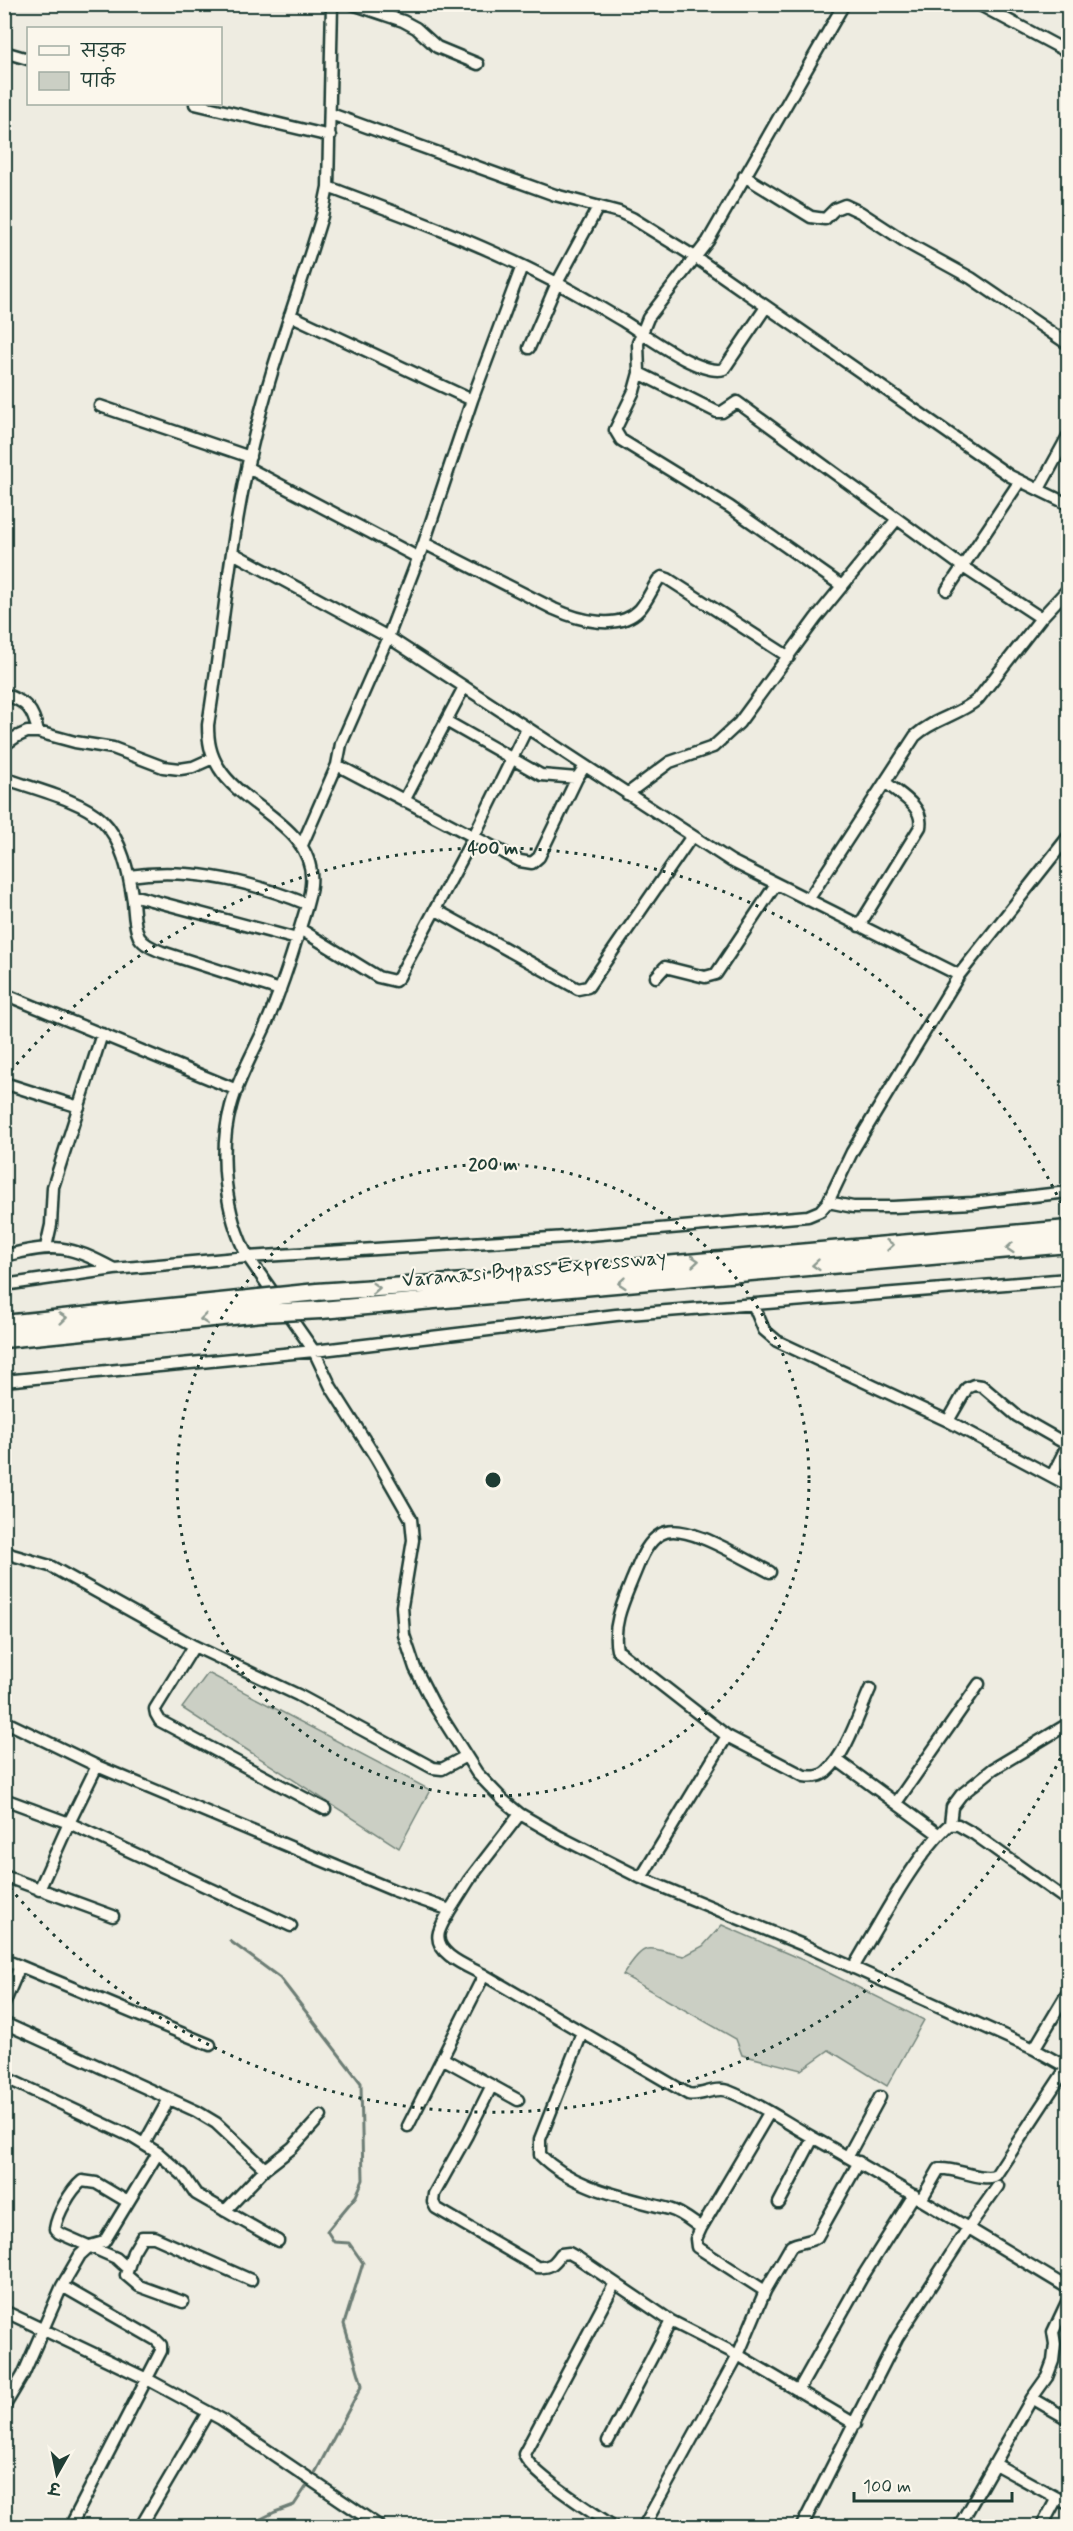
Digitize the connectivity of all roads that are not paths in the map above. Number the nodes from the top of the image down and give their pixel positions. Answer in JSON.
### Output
{"nodes":[{"id":1,"x":332,"y":4,"type":"edge"},
{"id":2,"x":352,"y":4,"type":"edge"},
{"id":3,"x":844,"y":4,"type":"edge"},
{"id":4,"x":978,"y":4,"type":"edge"},
{"id":5,"x":4,"y":52,"type":"edge"},
{"id":6,"x":1068,"y":52,"type":"edge"},
{"id":7,"x":27,"y":59,"type":"edge"},
{"id":8,"x":478,"y":64,"type":"dead end"},
{"id":9,"x":199,"y":105,"type":"edge"},
{"id":10,"x":331,"y":114,"type":"junction"},
{"id":11,"x":330,"y":136,"type":"junction"},
{"id":12,"x":744,"y":176,"type":"junction"},
{"id":13,"x":328,"y":187,"type":"junction"},
{"id":14,"x":598,"y":207,"type":"junction"},
{"id":15,"x":695,"y":257,"type":"junction"},
{"id":16,"x":522,"y":266,"type":"junction"},
{"id":17,"x":557,"y":283,"type":"junction"},
{"id":18,"x":766,"y":307,"type":"junction"},
{"id":19,"x":290,"y":315,"type":"junction"},
{"id":20,"x":640,"y":332,"type":"junction"},
{"id":21,"x":1068,"y":344,"type":"edge"},
{"id":22,"x":529,"y":348,"type":"dead end"},
{"id":23,"x":639,"y":373,"type":"junction"},
{"id":24,"x":472,"y":400,"type":"junction"},
{"id":25,"x":100,"y":406,"type":"dead end"},
{"id":26,"x":1068,"y":436,"type":"edge"},
{"id":27,"x":249,"y":463,"type":"junction"},
{"id":28,"x":1020,"y":481,"type":"junction"},
{"id":29,"x":1039,"y":489,"type":"junction"},
{"id":30,"x":1068,"y":504,"type":"edge"},
{"id":31,"x":897,"y":519,"type":"junction"},
{"id":32,"x":424,"y":543,"type":"junction"},
{"id":33,"x":233,"y":553,"type":"junction"},
{"id":34,"x":419,"y":558,"type":"junction"},
{"id":35,"x":963,"y":567,"type":"junction"},
{"id":36,"x":842,"y":586,"type":"junction"},
{"id":37,"x":1068,"y":589,"type":"edge"},
{"id":38,"x":947,"y":590,"type":"dead end"},
{"id":39,"x":1041,"y":618,"type":"junction"},
{"id":40,"x":388,"y":637,"type":"junction"},
{"id":41,"x":789,"y":657,"type":"junction"},
{"id":42,"x":464,"y":687,"type":"junction"},
{"id":43,"x":4,"y":694,"type":"edge"},
{"id":44,"x":446,"y":721,"type":"junction"},
{"id":45,"x":527,"y":728,"type":"junction"},
{"id":46,"x":38,"y":732,"type":"junction"},
{"id":47,"x":4,"y":746,"type":"edge"},
{"id":48,"x":513,"y":757,"type":"junction"},
{"id":49,"x":213,"y":758,"type":"junction"},
{"id":50,"x":337,"y":765,"type":"junction"},
{"id":51,"x":585,"y":766,"type":"junction"},
{"id":52,"x":4,"y":778,"type":"edge"},
{"id":53,"x":577,"y":778,"type":"junction"},
{"id":54,"x":885,"y":782,"type":"junction"},
{"id":55,"x":627,"y":794,"type":"junction"},
{"id":56,"x":404,"y":801,"type":"junction"},
{"id":57,"x":692,"y":836,"type":"junction"},
{"id":58,"x":1068,"y":837,"type":"edge"},
{"id":59,"x":473,"y":838,"type":"junction"},
{"id":60,"x":302,"y":845,"type":"junction"},
{"id":61,"x":129,"y":876,"type":"junction"},
{"id":62,"x":776,"y":884,"type":"junction"},
{"id":63,"x":132,"y":895,"type":"junction"},
{"id":64,"x":808,"y":900,"type":"junction"},
{"id":65,"x":307,"y":904,"type":"junction"},
{"id":66,"x":436,"y":910,"type":"junction"},
{"id":67,"x":859,"y":926,"type":"junction"},
{"id":68,"x":298,"y":934,"type":"junction"},
{"id":69,"x":959,"y":975,"type":"junction"},
{"id":70,"x":656,"y":977,"type":"dead end"},
{"id":71,"x":280,"y":990,"type":"junction"},
{"id":72,"x":4,"y":994,"type":"edge"},
{"id":73,"x":102,"y":1034,"type":"junction"},
{"id":74,"x":4,"y":1083,"type":"edge"},
{"id":75,"x":237,"y":1090,"type":"junction"},
{"id":76,"x":79,"y":1107,"type":"junction"},
{"id":77,"x":1068,"y":1192,"type":"edge"},
{"id":78,"x":828,"y":1202,"type":"junction"},
{"id":79,"x":1068,"y":1229,"type":"edge"},
{"id":80,"x":1068,"y":1244,"type":"edge"},
{"id":81,"x":46,"y":1247,"type":"junction"},
{"id":82,"x":4,"y":1256,"type":"edge"},
{"id":83,"x":248,"y":1257,"type":"junction"},
{"id":84,"x":114,"y":1269,"type":"junction"},
{"id":85,"x":1068,"y":1279,"type":"edge"},
{"id":86,"x":4,"y":1285,"type":"edge"},
{"id":87,"x":753,"y":1304,"type":"junction"},
{"id":88,"x":260,"y":1306,"type":"junction"},
{"id":89,"x":4,"y":1324,"type":"edge"},
{"id":90,"x":4,"y":1339,"type":"edge"},
{"id":91,"x":314,"y":1351,"type":"junction"},
{"id":92,"x":4,"y":1381,"type":"edge"},
{"id":93,"x":948,"y":1421,"type":"junction"},
{"id":94,"x":1068,"y":1445,"type":"edge"},
{"id":95,"x":1052,"y":1476,"type":"junction"},
{"id":96,"x":1068,"y":1485,"type":"edge"},
{"id":97,"x":4,"y":1550,"type":"edge"},
{"id":98,"x":770,"y":1572,"type":"dead end"},
{"id":99,"x":194,"y":1646,"type":"junction"},
{"id":100,"x":978,"y":1684,"type":"dead end"},
{"id":101,"x":870,"y":1689,"type":"dead end"},
{"id":102,"x":4,"y":1721,"type":"edge"},
{"id":103,"x":1068,"y":1724,"type":"edge"},
{"id":104,"x":727,"y":1736,"type":"junction"},
{"id":105,"x":468,"y":1759,"type":"junction"},
{"id":106,"x":837,"y":1760,"type":"junction"},
{"id":107,"x":97,"y":1766,"type":"junction"},
{"id":108,"x":4,"y":1799,"type":"edge"},
{"id":109,"x":896,"y":1803,"type":"junction"},
{"id":110,"x":325,"y":1809,"type":"dead end"},
{"id":111,"x":520,"y":1814,"type":"junction"},
{"id":112,"x":69,"y":1823,"type":"junction"},
{"id":113,"x":950,"y":1824,"type":"junction"},
{"id":114,"x":938,"y":1834,"type":"junction"},
{"id":115,"x":4,"y":1876,"type":"edge"},
{"id":116,"x":641,"y":1878,"type":"junction"},
{"id":117,"x":39,"y":1890,"type":"junction"},
{"id":118,"x":1068,"y":1901,"type":"edge"},
{"id":119,"x":450,"y":1910,"type":"junction"},
{"id":120,"x":113,"y":1916,"type":"dead end"},
{"id":121,"x":291,"y":1926,"type":"dead end"},
{"id":122,"x":4,"y":1960,"type":"edge"},
{"id":123,"x":20,"y":1966,"type":"junction"},
{"id":124,"x":853,"y":1968,"type":"junction"},
{"id":125,"x":484,"y":1975,"type":"junction"},
{"id":126,"x":1068,"y":1992,"type":"edge"},
{"id":127,"x":4,"y":2004,"type":"edge"},
{"id":128,"x":4,"y":2023,"type":"edge"},
{"id":129,"x":582,"y":2033,"type":"junction"},
{"id":130,"x":210,"y":2045,"type":"dead end"},
{"id":131,"x":1034,"y":2049,"type":"junction"},
{"id":132,"x":442,"y":2058,"type":"junction"},
{"id":133,"x":1068,"y":2067,"type":"edge"},
{"id":134,"x":4,"y":2076,"type":"edge"},
{"id":135,"x":491,"y":2087,"type":"junction"},
{"id":136,"x":880,"y":2097,"type":"dead end"},
{"id":137,"x":169,"y":2099,"type":"junction"},
{"id":138,"x":518,"y":2100,"type":"dead end"},
{"id":139,"x":769,"y":2113,"type":"junction"},
{"id":140,"x":321,"y":2116,"type":"dead end"},
{"id":141,"x":408,"y":2126,"type":"dead end"},
{"id":142,"x":813,"y":2138,"type":"junction"},
{"id":143,"x":144,"y":2144,"type":"junction"},
{"id":144,"x":158,"y":2153,"type":"junction"},
{"id":145,"x":848,"y":2156,"type":"junction"},
{"id":146,"x":859,"y":2162,"type":"junction"},
{"id":147,"x":265,"y":2169,"type":"junction"},
{"id":148,"x":998,"y":2186,"type":"dead end"},
{"id":149,"x":917,"y":2198,"type":"junction"},
{"id":150,"x":128,"y":2202,"type":"junction"},
{"id":151,"x":779,"y":2203,"type":"dead end"},
{"id":152,"x":225,"y":2211,"type":"junction"},
{"id":153,"x":701,"y":2228,"type":"junction"},
{"id":154,"x":968,"y":2228,"type":"junction"},
{"id":155,"x":278,"y":2241,"type":"dead end"},
{"id":156,"x":90,"y":2246,"type":"junction"},
{"id":157,"x":127,"y":2268,"type":"junction"},
{"id":158,"x":251,"y":2280,"type":"dead end"},
{"id":159,"x":615,"y":2283,"type":"junction"},
{"id":160,"x":62,"y":2286,"type":"junction"},
{"id":161,"x":1068,"y":2288,"type":"edge"},
{"id":162,"x":765,"y":2291,"type":"junction"},
{"id":163,"x":1068,"y":2300,"type":"edge"},
{"id":164,"x":183,"y":2302,"type":"dead end"},
{"id":165,"x":4,"y":2312,"type":"edge"},
{"id":166,"x":671,"y":2321,"type":"junction"},
{"id":167,"x":43,"y":2330,"type":"junction"},
{"id":168,"x":738,"y":2355,"type":"junction"},
{"id":169,"x":147,"y":2379,"type":"junction"},
{"id":170,"x":798,"y":2391,"type":"junction"},
{"id":171,"x":1032,"y":2398,"type":"junction"},
{"id":172,"x":4,"y":2407,"type":"edge"},
{"id":173,"x":208,"y":2412,"type":"junction"},
{"id":174,"x":1068,"y":2419,"type":"edge"},
{"id":175,"x":855,"y":2424,"type":"junction"},
{"id":176,"x":608,"y":2441,"type":"dead end"},
{"id":177,"x":995,"y":2464,"type":"junction"},
{"id":178,"x":1057,"y":2498,"type":"junction"},
{"id":179,"x":1068,"y":2504,"type":"edge"},
{"id":180,"x":71,"y":2524,"type":"dead end"},
{"id":181,"x":141,"y":2526,"type":"edge"},
{"id":182,"x":379,"y":2526,"type":"edge"},
{"id":183,"x":613,"y":2526,"type":"edge"},
{"id":184,"x":644,"y":2526,"type":"edge"},
{"id":185,"x":802,"y":2526,"type":"edge"},
{"id":186,"x":959,"y":2526,"type":"edge"},
{"id":187,"x":1042,"y":2526,"type":"edge"}],
"edges":[{"from":1,"to":10,"type":"street"},
{"from":2,"to":8,"type":"street"},
{"from":3,"to":12,"type":"street"},
{"from":4,"to":6,"type":"street"},
{"from":5,"to":7,"type":"street"},
{"from":9,"to":11,"type":"street"},
{"from":10,"to":11,"type":"street"},
{"from":10,"to":14,"type":"street"},
{"from":11,"to":13,"type":"street"},
{"from":12,"to":15,"type":"street"},
{"from":12,"to":21,"type":"street"},
{"from":13,"to":16,"type":"street"},
{"from":13,"to":19,"type":"street"},
{"from":14,"to":15,"type":"street"},
{"from":14,"to":17,"type":"street"},
{"from":15,"to":18,"type":"street"},
{"from":15,"to":20,"type":"street"},
{"from":16,"to":17,"type":"street"},
{"from":16,"to":24,"type":"street"},
{"from":17,"to":20,"type":"street"},
{"from":17,"to":22,"type":"street"},
{"from":18,"to":20,"type":"street"},
{"from":18,"to":28,"type":"street"},
{"from":19,"to":24,"type":"street"},
{"from":19,"to":27,"type":"street"},
{"from":20,"to":23,"type":"street"},
{"from":23,"to":31,"type":"street"},
{"from":23,"to":36,"type":"street"},
{"from":24,"to":32,"type":"street"},
{"from":25,"to":27,"type":"street"},
{"from":26,"to":29,"type":"street"},
{"from":27,"to":33,"type":"street"},
{"from":27,"to":34,"type":"street"},
{"from":28,"to":29,"type":"street"},
{"from":28,"to":35,"type":"street"},
{"from":29,"to":30,"type":"street"},
{"from":31,"to":35,"type":"street"},
{"from":31,"to":36,"type":"street"},
{"from":32,"to":34,"type":"street"},
{"from":32,"to":41,"type":"street"},
{"from":33,"to":40,"type":"street"},
{"from":33,"to":49,"type":"street"},
{"from":34,"to":40,"type":"street"},
{"from":35,"to":38,"type":"street"},
{"from":35,"to":39,"type":"street"},
{"from":36,"to":41,"type":"street"},
{"from":37,"to":39,"type":"street"},
{"from":39,"to":54,"type":"street"},
{"from":40,"to":42,"type":"street"},
{"from":40,"to":50,"type":"street"},
{"from":41,"to":55,"type":"street"},
{"from":42,"to":44,"type":"street"},
{"from":42,"to":45,"type":"street"},
{"from":43,"to":46,"type":"street"},
{"from":44,"to":48,"type":"street"},
{"from":44,"to":56,"type":"street"},
{"from":45,"to":48,"type":"street"},
{"from":45,"to":51,"type":"street"},
{"from":46,"to":47,"type":"street"},
{"from":46,"to":49,"type":"street"},
{"from":48,"to":53,"type":"street"},
{"from":48,"to":59,"type":"street"},
{"from":49,"to":60,"type":"street"},
{"from":50,"to":56,"type":"street"},
{"from":50,"to":60,"type":"street"},
{"from":51,"to":53,"type":"street"},
{"from":51,"to":55,"type":"street"},
{"from":52,"to":61,"type":"street"},
{"from":53,"to":59,"type":"street"},
{"from":54,"to":64,"type":"street"},
{"from":54,"to":67,"type":"street"},
{"from":55,"to":57,"type":"street"},
{"from":56,"to":59,"type":"street"},
{"from":57,"to":62,"type":"street"},
{"from":57,"to":66,"type":"street"},
{"from":58,"to":69,"type":"street"},
{"from":59,"to":66,"type":"street"},
{"from":60,"to":65,"type":"street"},
{"from":61,"to":63,"type":"street"},
{"from":61,"to":65,"type":"street"},
{"from":62,"to":64,"type":"street"},
{"from":62,"to":70,"type":"street"},
{"from":63,"to":68,"type":"street"},
{"from":63,"to":71,"type":"street"},
{"from":64,"to":67,"type":"street"},
{"from":65,"to":68,"type":"street"},
{"from":66,"to":68,"type":"street"},
{"from":67,"to":69,"type":"street"},
{"from":68,"to":71,"type":"street"},
{"from":69,"to":78,"type":"street"},
{"from":71,"to":75,"type":"street"},
{"from":72,"to":73,"type":"street"},
{"from":73,"to":75,"type":"street"},
{"from":73,"to":76,"type":"street"},
{"from":74,"to":76,"type":"street"},
{"from":75,"to":83,"type":"street"},
{"from":76,"to":81,"type":"street"},
{"from":77,"to":78,"type":"street"},
{"from":78,"to":83,"type":"street"},
{"from":88,"to":79,"type":"highway","name":"Varanasi Bypass Expressway","one_way":true,"bridge":true},
{"from":80,"to":88,"type":"highway","name":"Varanasi Bypass Expressway","one_way":true,"bridge":true},
{"from":81,"to":82,"type":"street"},
{"from":81,"to":84,"type":"street"},
{"from":83,"to":84,"type":"street"},
{"from":83,"to":91,"type":"street"},
{"from":84,"to":86,"type":"street"},
{"from":85,"to":87,"type":"street"},
{"from":87,"to":91,"type":"street"},
{"from":87,"to":93,"type":"street"},
{"from":89,"to":88,"type":"highway","name":"Varanasi Bypass Expressway","one_way":true},
{"from":88,"to":90,"type":"highway","name":"Varanasi Bypass Expressway","one_way":true},
{"from":91,"to":92,"type":"street"},
{"from":91,"to":105,"type":"street"},
{"from":93,"to":94,"type":"street"},
{"from":93,"to":95,"type":"street"},
{"from":94,"to":95,"type":"street"},
{"from":95,"to":96,"type":"street"},
{"from":97,"to":99,"type":"street"},
{"from":98,"to":104,"type":"street"},
{"from":99,"to":105,"type":"street"},
{"from":99,"to":110,"type":"street"},
{"from":100,"to":109,"type":"street"},
{"from":101,"to":106,"type":"street"},
{"from":102,"to":107,"type":"street"},
{"from":103,"to":113,"type":"street"},
{"from":104,"to":106,"type":"street"},
{"from":104,"to":116,"type":"street"},
{"from":105,"to":111,"type":"street"},
{"from":106,"to":109,"type":"street"},
{"from":107,"to":112,"type":"street"},
{"from":107,"to":119,"type":"street"},
{"from":108,"to":112,"type":"street"},
{"from":109,"to":114,"type":"street"},
{"from":111,"to":116,"type":"street"},
{"from":111,"to":119,"type":"street"},
{"from":112,"to":117,"type":"street"},
{"from":112,"to":121,"type":"street"},
{"from":113,"to":114,"type":"street"},
{"from":113,"to":118,"type":"street"},
{"from":114,"to":124,"type":"street"},
{"from":115,"to":117,"type":"street"},
{"from":116,"to":124,"type":"street"},
{"from":117,"to":120,"type":"street"},
{"from":119,"to":125,"type":"street"},
{"from":122,"to":123,"type":"street"},
{"from":123,"to":127,"type":"street"},
{"from":123,"to":130,"type":"street"},
{"from":124,"to":131,"type":"street"},
{"from":125,"to":129,"type":"street"},
{"from":125,"to":132,"type":"street"},
{"from":126,"to":131,"type":"street"},
{"from":128,"to":137,"type":"street"},
{"from":129,"to":139,"type":"street"},
{"from":129,"to":153,"type":"street"},
{"from":131,"to":133,"type":"street"},
{"from":132,"to":135,"type":"street"},
{"from":132,"to":141,"type":"street"},
{"from":133,"to":149,"type":"street"},
{"from":134,"to":143,"type":"street"},
{"from":135,"to":138,"type":"street"},
{"from":135,"to":159,"type":"street"},
{"from":136,"to":145,"type":"street"},
{"from":137,"to":143,"type":"street"},
{"from":137,"to":147,"type":"street"},
{"from":139,"to":142,"type":"street"},
{"from":139,"to":153,"type":"street"},
{"from":140,"to":147,"type":"street"},
{"from":142,"to":145,"type":"street"},
{"from":142,"to":151,"type":"street"},
{"from":143,"to":144,"type":"street"},
{"from":144,"to":150,"type":"street"},
{"from":144,"to":152,"type":"street"},
{"from":145,"to":146,"type":"street"},
{"from":146,"to":149,"type":"street"},
{"from":146,"to":162,"type":"street"},
{"from":147,"to":152,"type":"street"},
{"from":148,"to":154,"type":"street"},
{"from":149,"to":154,"type":"street"},
{"from":149,"to":170,"type":"street"},
{"from":150,"to":156,"type":"street"},
{"from":150,"to":156,"type":"street"},
{"from":152,"to":155,"type":"street"},
{"from":153,"to":162,"type":"street"},
{"from":154,"to":161,"type":"street"},
{"from":154,"to":175,"type":"street"},
{"from":156,"to":157,"type":"street"},
{"from":156,"to":160,"type":"street"},
{"from":157,"to":158,"type":"street"},
{"from":157,"to":164,"type":"street"},
{"from":159,"to":166,"type":"street"},
{"from":159,"to":183,"type":"street"},
{"from":160,"to":167,"type":"street"},
{"from":160,"to":169,"type":"street"},
{"from":162,"to":168,"type":"street"},
{"from":163,"to":171,"type":"street"},
{"from":165,"to":167,"type":"street"},
{"from":166,"to":168,"type":"street"},
{"from":166,"to":176,"type":"street"},
{"from":167,"to":169,"type":"street"},
{"from":167,"to":172,"type":"street"},
{"from":168,"to":170,"type":"street"},
{"from":168,"to":184,"type":"street"},
{"from":169,"to":173,"type":"street"},
{"from":169,"to":180,"type":"street"},
{"from":170,"to":175,"type":"street"},
{"from":171,"to":174,"type":"street"},
{"from":171,"to":177,"type":"street"},
{"from":173,"to":181,"type":"street"},
{"from":173,"to":182,"type":"street"},
{"from":175,"to":185,"type":"street"},
{"from":177,"to":178,"type":"street"},
{"from":177,"to":186,"type":"street"},
{"from":178,"to":179,"type":"street"},
{"from":178,"to":187,"type":"street"}]}
